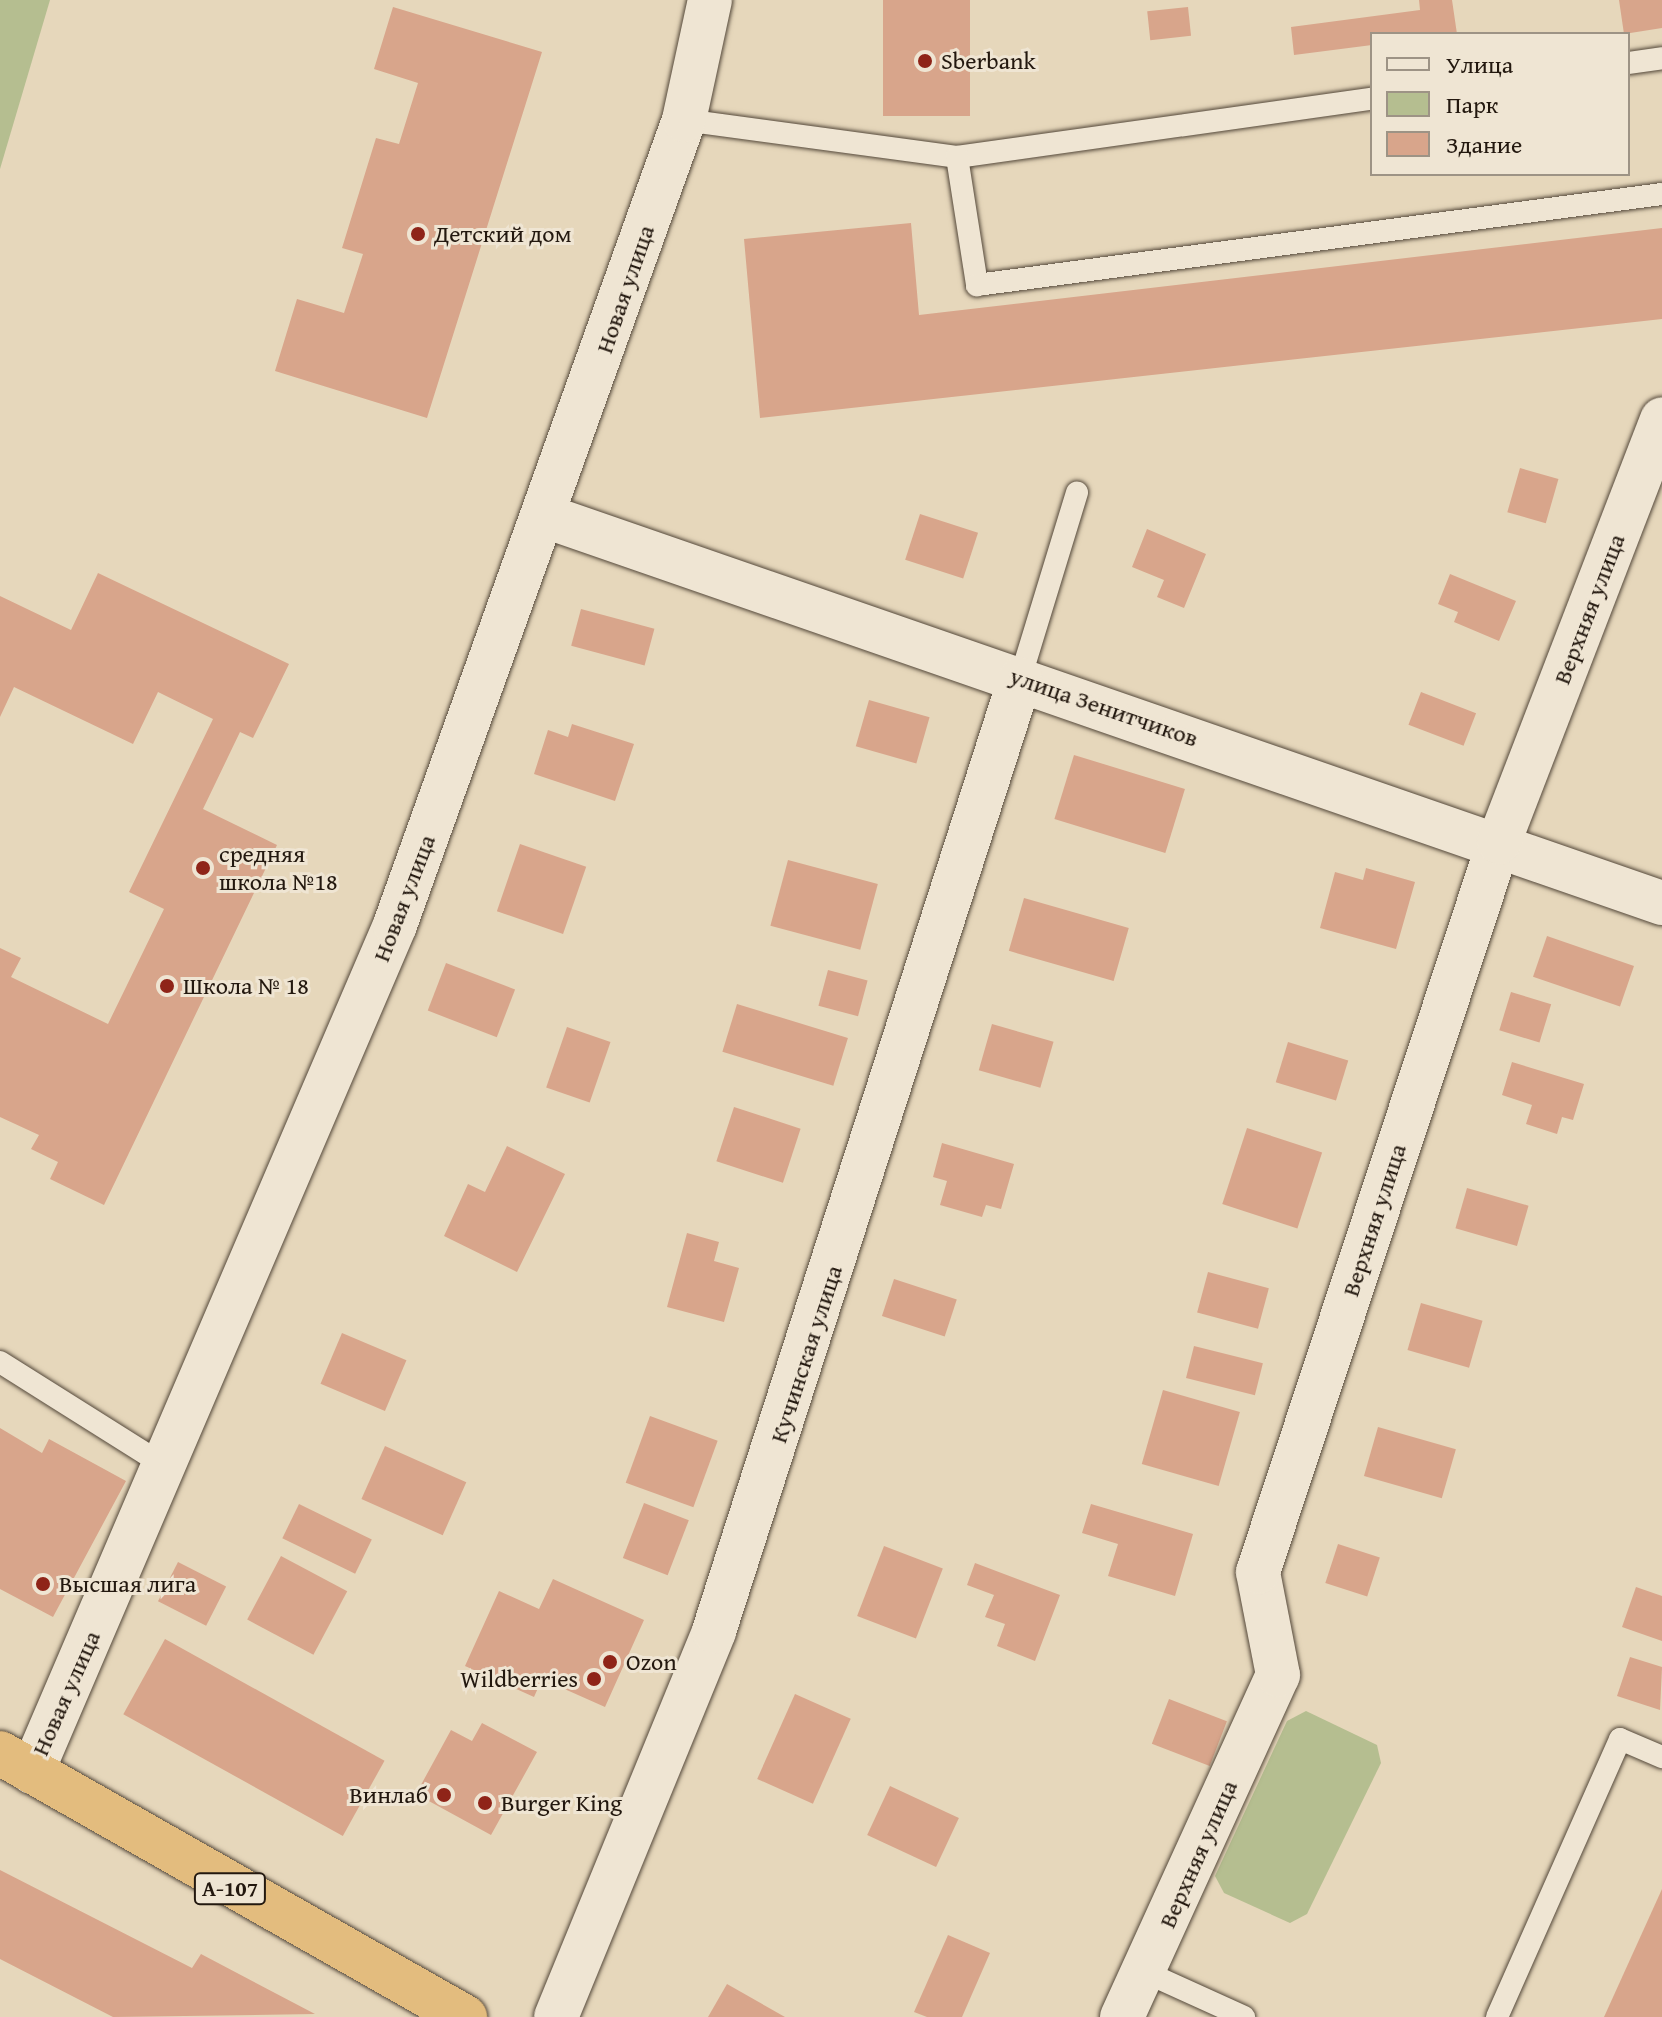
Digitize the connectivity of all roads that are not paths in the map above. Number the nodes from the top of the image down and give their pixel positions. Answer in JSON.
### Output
{"nodes":[{"id":1,"x":710,"y":0,"type":"edge"},
{"id":2,"x":1662,"y":58,"type":"edge"},
{"id":3,"x":1630,"y":63,"type":"edge"},
{"id":4,"x":1370,"y":99,"type":"edge"},
{"id":5,"x":684,"y":120,"type":"junction"},
{"id":6,"x":957,"y":157,"type":"junction"},
{"id":7,"x":1662,"y":194,"type":"edge"},
{"id":8,"x":1662,"y":419,"type":"edge"},
{"id":9,"x":1077,"y":493,"type":"dead end"},
{"id":10,"x":545,"y":516,"type":"junction"},
{"id":11,"x":1020,"y":679,"type":"junction"},
{"id":12,"x":1499,"y":842,"type":"junction"},
{"id":13,"x":1662,"y":903,"type":"edge"},
{"id":14,"x":0,"y":1362,"type":"edge"},
{"id":15,"x":168,"y":1468,"type":"junction"},
{"id":16,"x":1662,"y":1757,"type":"edge"},
{"id":17,"x":16,"y":1763,"type":"edge"},
{"id":18,"x":1145,"y":1972,"type":"junction"},
{"id":19,"x":465,"y":2017,"type":"edge"},
{"id":20,"x":556,"y":2017,"type":"edge"},
{"id":21,"x":1122,"y":2017,"type":"edge"},
{"id":22,"x":1244,"y":2017,"type":"edge"},
{"id":23,"x":1497,"y":2017,"type":"edge"}],
"edges":[{"from":1,"to":5,"type":"street","name":"Новая улица"},
{"from":2,"to":3,"type":"lane"},
{"from":4,"to":6,"type":"lane"},
{"from":5,"to":6,"type":"lane"},
{"from":5,"to":10,"type":"street","name":"Новая улица"},
{"from":6,"to":7,"type":"lane"},
{"from":8,"to":12,"type":"street","name":"Верхняя улица"},
{"from":9,"to":11,"type":"lane"},
{"from":10,"to":11,"type":"street","name":"улица Зенитчиков"},
{"from":10,"to":15,"type":"street","name":"Новая улица"},
{"from":11,"to":12,"type":"street","name":"улица Зенитчиков"},
{"from":11,"to":20,"type":"street","name":"Кучинская улица"},
{"from":12,"to":13,"type":"street","name":"улица Зенитчиков"},
{"from":12,"to":18,"type":"street","name":"Верхняя улица"},
{"from":14,"to":15,"type":"lane"},
{"from":15,"to":17,"type":"street","name":"Новая улица"},
{"from":16,"to":23,"type":"lane"},
{"from":17,"to":19,"type":"highway","number":"А-107"},
{"from":18,"to":21,"type":"street","name":"Верхняя улица"},
{"from":18,"to":22,"type":"lane"}]}
